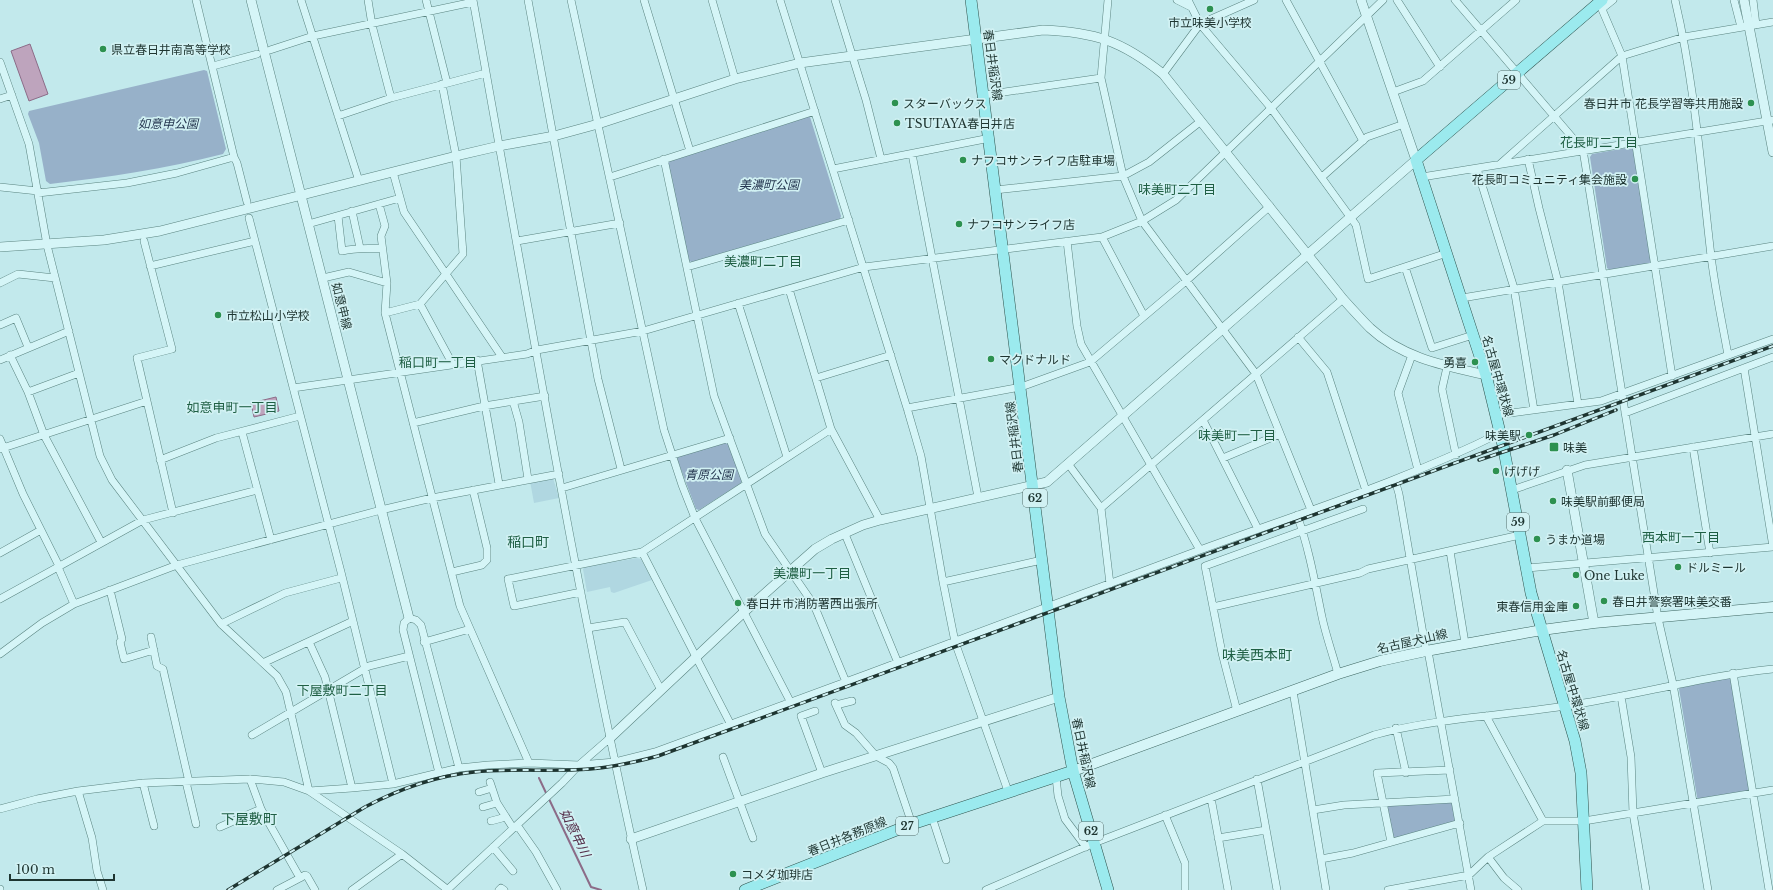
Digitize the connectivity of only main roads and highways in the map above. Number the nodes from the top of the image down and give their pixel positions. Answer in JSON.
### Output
{"nodes":[{"id":1,"x":971,"y":0,"type":"edge"},
{"id":2,"x":1601,"y":3,"type":"edge"},
{"id":3,"x":1773,"y":608,"type":"edge"},
{"id":4,"x":1542,"y":630,"type":"junction"},
{"id":5,"x":1073,"y":771,"type":"junction"},
{"id":6,"x":745,"y":890,"type":"edge"},
{"id":7,"x":1108,"y":890,"type":"edge"},
{"id":8,"x":1587,"y":890,"type":"edge"}],
"edges":[{"from":1,"to":5,"type":"main road","name":"春日井稲沢線","number":"62"},
{"from":2,"to":4,"type":"main road","name":"名古屋中環状線","number":"59"},
{"from":3,"to":4,"type":"main road","name":"名古屋犬山線"},
{"from":4,"to":5,"type":"main road","name":"名古屋犬山線"},
{"from":4,"to":8,"type":"main road","name":"名古屋中環状線","number":"59"},
{"from":5,"to":6,"type":"main road","name":"春日井各務原線","number":"27"},
{"from":5,"to":7,"type":"main road","name":"春日井稲沢線","number":"62"}]}
